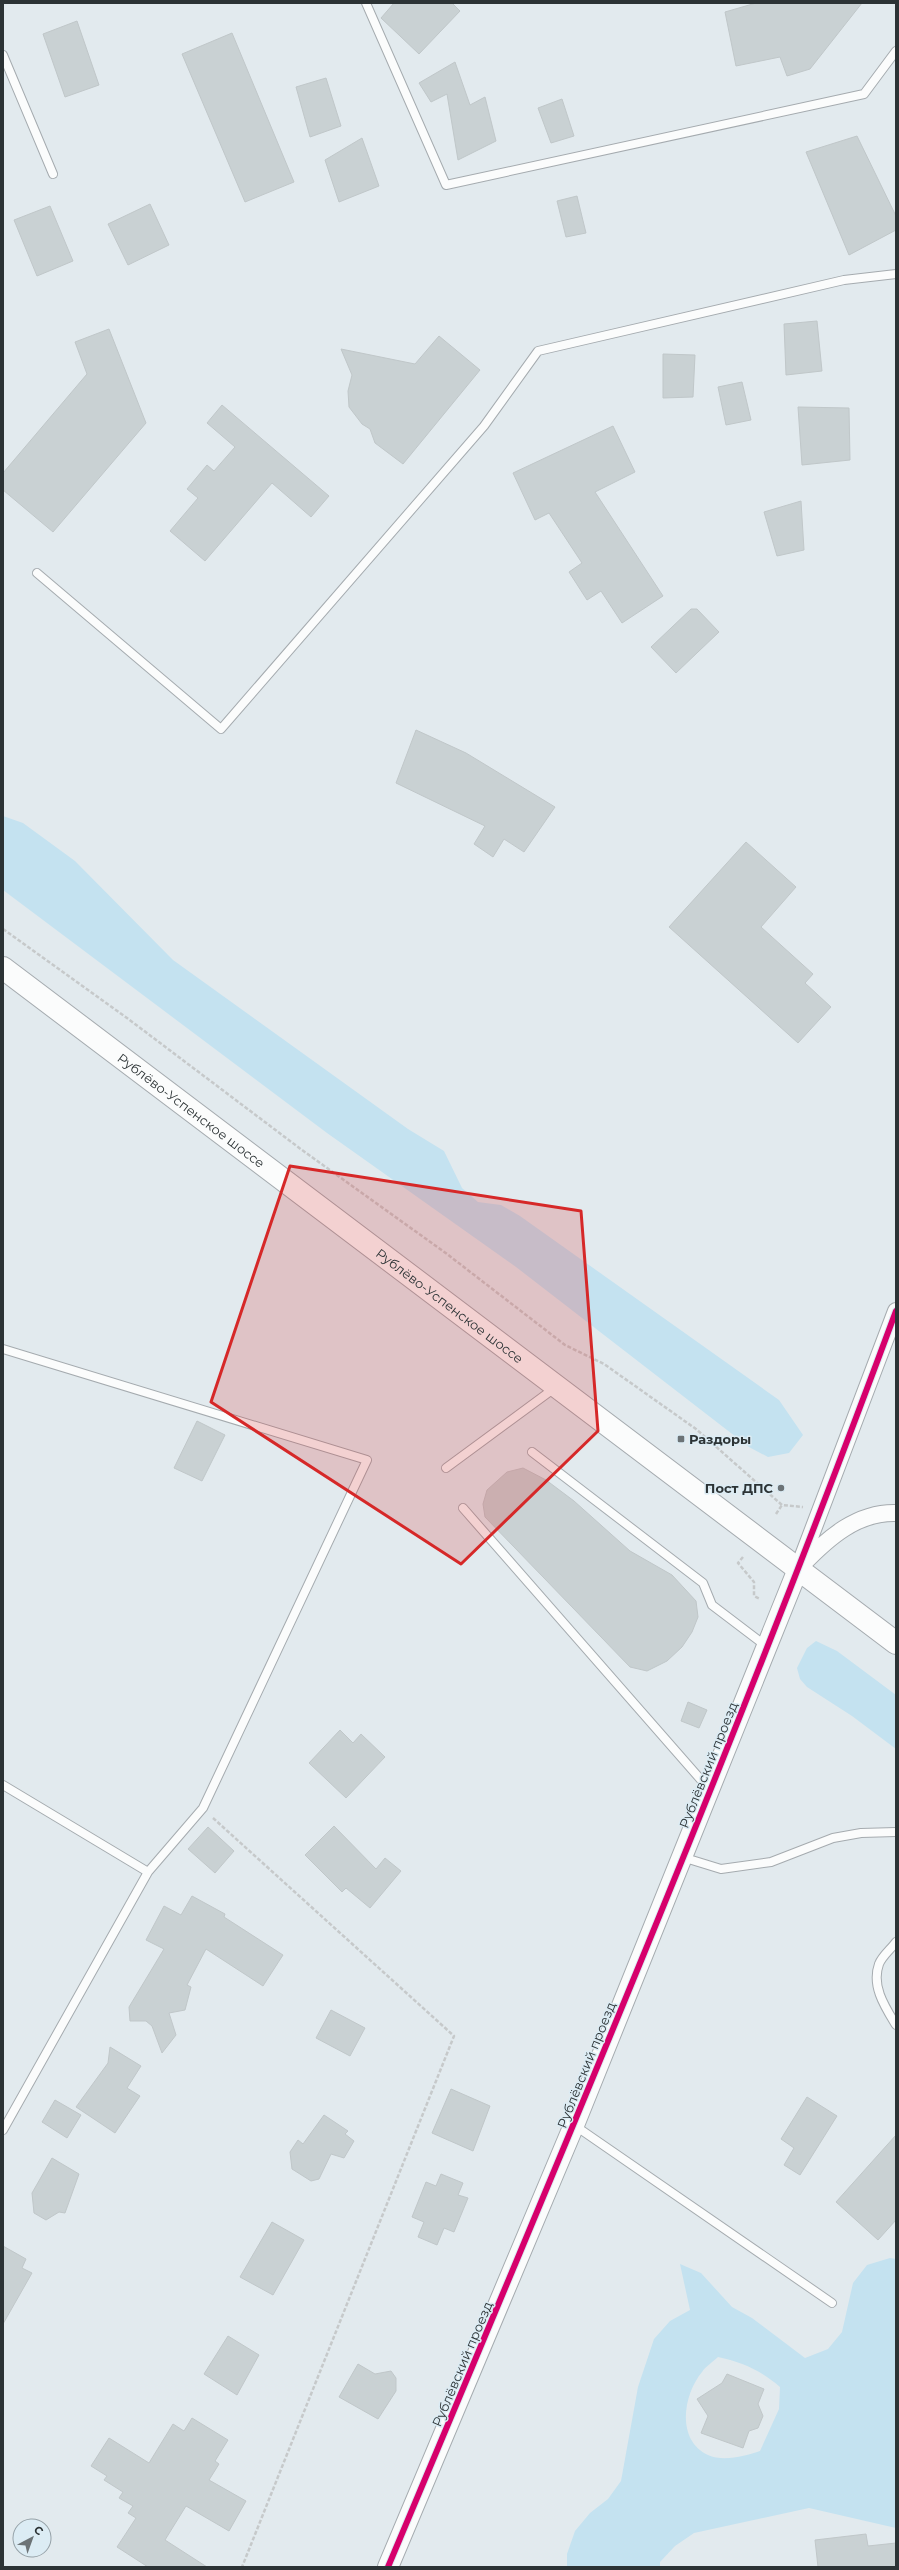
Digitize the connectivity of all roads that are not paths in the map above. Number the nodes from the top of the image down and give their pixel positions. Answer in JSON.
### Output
{"nodes":[{"id":1,"x":366,"y":3,"type":"edge"},
{"id":2,"x":896,"y":50,"type":"edge"},
{"id":3,"x":3,"y":55,"type":"edge"},
{"id":4,"x":53,"y":174,"type":"dead end"},
{"id":5,"x":896,"y":274,"type":"edge"},
{"id":6,"x":37,"y":573,"type":"dead end"},
{"id":7,"x":3,"y":968,"type":"edge"},
{"id":8,"x":896,"y":1311,"type":"edge"},
{"id":9,"x":3,"y":1349,"type":"edge"},
{"id":10,"x":556,"y":1386,"type":"junction"},
{"id":11,"x":532,"y":1452,"type":"dead end"},
{"id":12,"x":446,"y":1468,"type":"dead end"},
{"id":13,"x":463,"y":1508,"type":"dead end"},
{"id":14,"x":896,"y":1513,"type":"edge"},
{"id":15,"x":798,"y":1569,"type":"junction"},
{"id":16,"x":896,"y":1643,"type":"edge"},
{"id":17,"x":767,"y":1647,"type":"junction"},
{"id":18,"x":3,"y":1785,"type":"edge"},
{"id":19,"x":710,"y":1790,"type":"junction"},
{"id":20,"x":896,"y":1832,"type":"edge"},
{"id":21,"x":682,"y":1857,"type":"junction"},
{"id":22,"x":148,"y":1872,"type":"junction"},
{"id":23,"x":896,"y":1942,"type":"edge"},
{"id":24,"x":896,"y":2024,"type":"edge"},
{"id":25,"x":574,"y":2125,"type":"junction"},
{"id":26,"x":3,"y":2130,"type":"edge"},
{"id":27,"x":832,"y":2303,"type":"dead end"},
{"id":28,"x":388,"y":2567,"type":"edge"}],
"edges":[{"from":1,"to":2,"type":"lane"},
{"from":3,"to":4,"type":"lane"},
{"from":5,"to":6,"type":"lane"},
{"from":7,"to":10,"type":"main road","name":"Рублёво-Успенское шоссе"},
{"from":8,"to":15,"type":"street"},
{"from":9,"to":22,"type":"lane"},
{"from":10,"to":12,"type":"lane"},
{"from":10,"to":15,"type":"main road","name":"Рублёво-Успенское шоссе"},
{"from":11,"to":17,"type":"lane"},
{"from":13,"to":19,"type":"lane"},
{"from":14,"to":15,"type":"street"},
{"from":15,"to":16,"type":"main road","name":"Рублёво-Успенское шоссе"},
{"from":15,"to":17,"type":"street","name":"Рублёвский проезд"},
{"from":17,"to":19,"type":"street","name":"Рублёвский проезд"},
{"from":18,"to":22,"type":"lane"},
{"from":19,"to":21,"type":"street","name":"Рублёвский проезд"},
{"from":20,"to":21,"type":"lane"},
{"from":21,"to":25,"type":"street","name":"Рублёвский проезд"},
{"from":22,"to":26,"type":"lane"},
{"from":23,"to":24,"type":"lane"},
{"from":25,"to":27,"type":"lane"},
{"from":25,"to":28,"type":"street","name":"Рублёвский проезд"}]}
